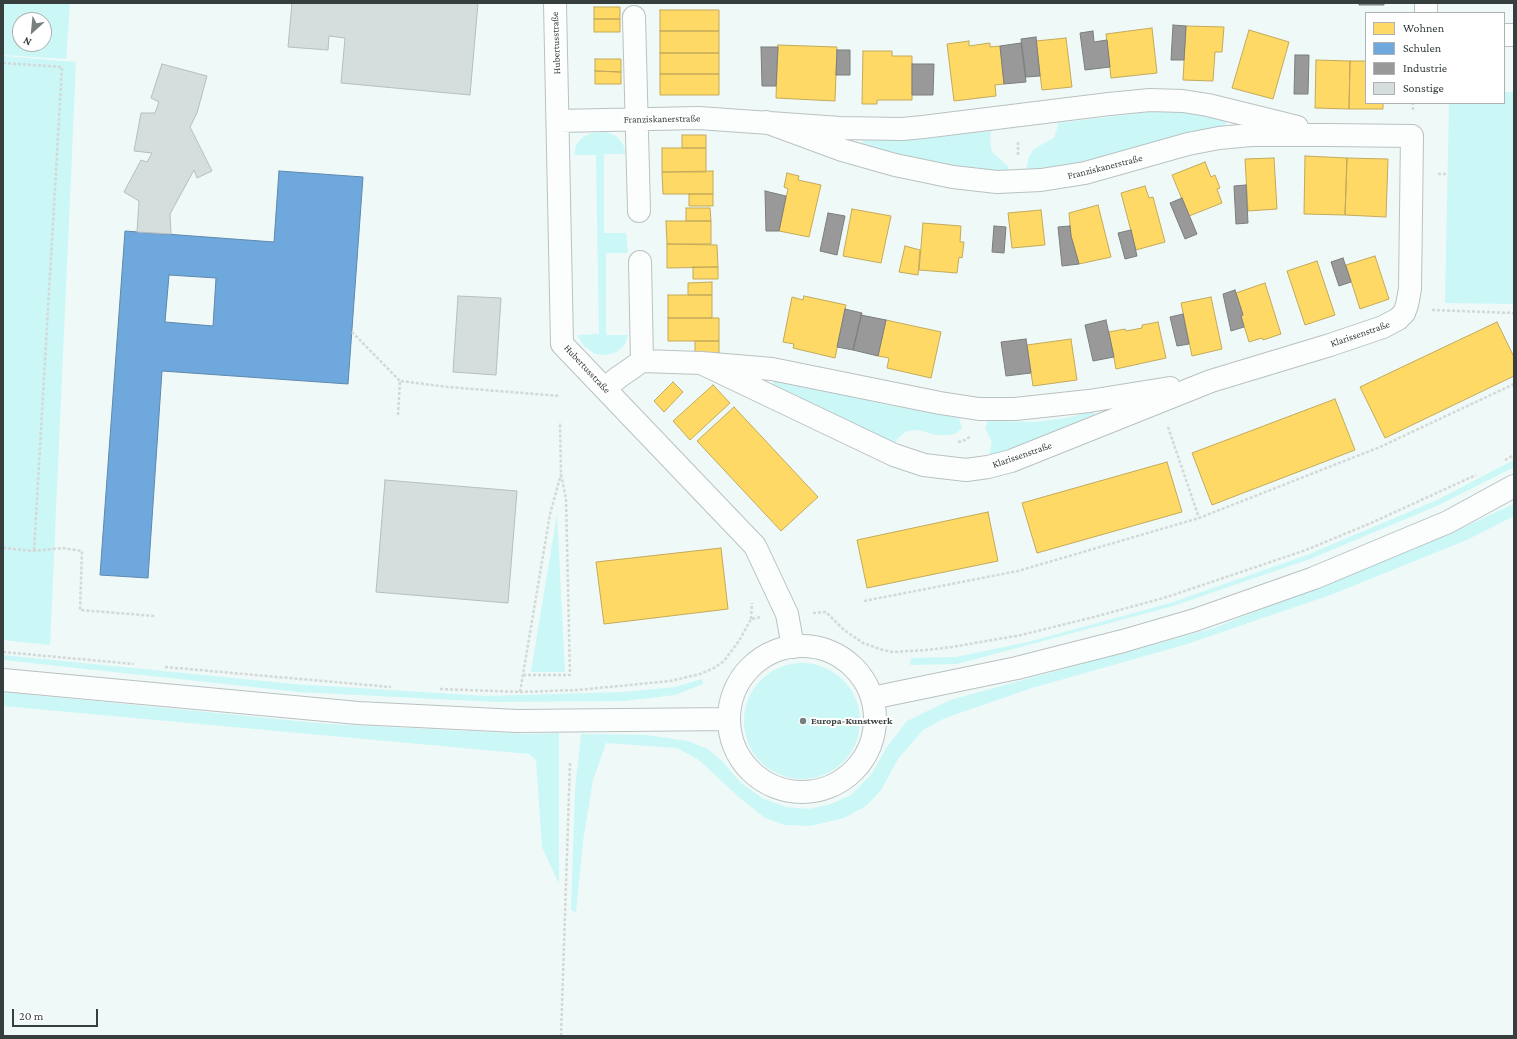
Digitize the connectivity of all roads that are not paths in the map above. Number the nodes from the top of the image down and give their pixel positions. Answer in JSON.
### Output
{"nodes":[{"id":1,"x":555,"y":3,"type":"edge"},
{"id":2,"x":634,"y":17,"type":"dead end"},
{"id":3,"x":637,"y":119,"type":"junction"},
{"id":4,"x":558,"y":121,"type":"junction"},
{"id":5,"x":766,"y":122,"type":"junction"},
{"id":6,"x":1330,"y":134,"type":"junction"},
{"id":7,"x":639,"y":211,"type":"dead end"},
{"id":8,"x":640,"y":262,"type":"dead end"},
{"id":9,"x":1406,"y":309,"type":"joint"},
{"id":10,"x":642,"y":361,"type":"junction"},
{"id":11,"x":701,"y":363,"type":"junction"},
{"id":12,"x":1211,"y":381,"type":"junction"},
{"id":13,"x":605,"y":388,"type":"junction"},
{"id":14,"x":1514,"y":486,"type":"edge"},
{"id":15,"x":793,"y":647,"type":"junction"},
{"id":16,"x":3,"y":680,"type":"edge"},
{"id":17,"x":872,"y":698,"type":"junction"},
{"id":18,"x":729,"y":719,"type":"junction"}],
"edges":[{"from":1,"to":4,"type":"street","name":"Hubertusstraße"},
{"from":2,"to":3,"type":"street"},
{"from":3,"to":4,"type":"street","name":"Franziskanerstraße"},
{"from":3,"to":5,"type":"street","name":"Franziskanerstraße"},
{"from":3,"to":7,"type":"street"},
{"from":4,"to":13,"type":"street","name":"Hubertusstraße"},
{"from":5,"to":6,"type":"street","name":"Franziskanerstraße"},
{"from":5,"to":6,"type":"street","name":"Franziskanerstraße"},
{"from":6,"to":9,"type":"street","name":"Franziskanerstraße"},
{"from":8,"to":10,"type":"street"},
{"from":9,"to":12,"type":"street","name":"Klarissenstraße"},
{"from":10,"to":11,"type":"street","name":"Klarissenstraße"},
{"from":10,"to":13,"type":"street"},
{"from":11,"to":12,"type":"street","name":"Klarissenstraße"},
{"from":11,"to":12,"type":"street","name":"Klarissenstraße"},
{"from":13,"to":15,"type":"street","name":"Hubertusstraße"},
{"from":14,"to":17,"type":"street"},
{"from":15,"to":17,"type":"street"},
{"from":15,"to":18,"type":"street"},
{"from":16,"to":18,"type":"street"},
{"from":17,"to":18,"type":"street"}]}
